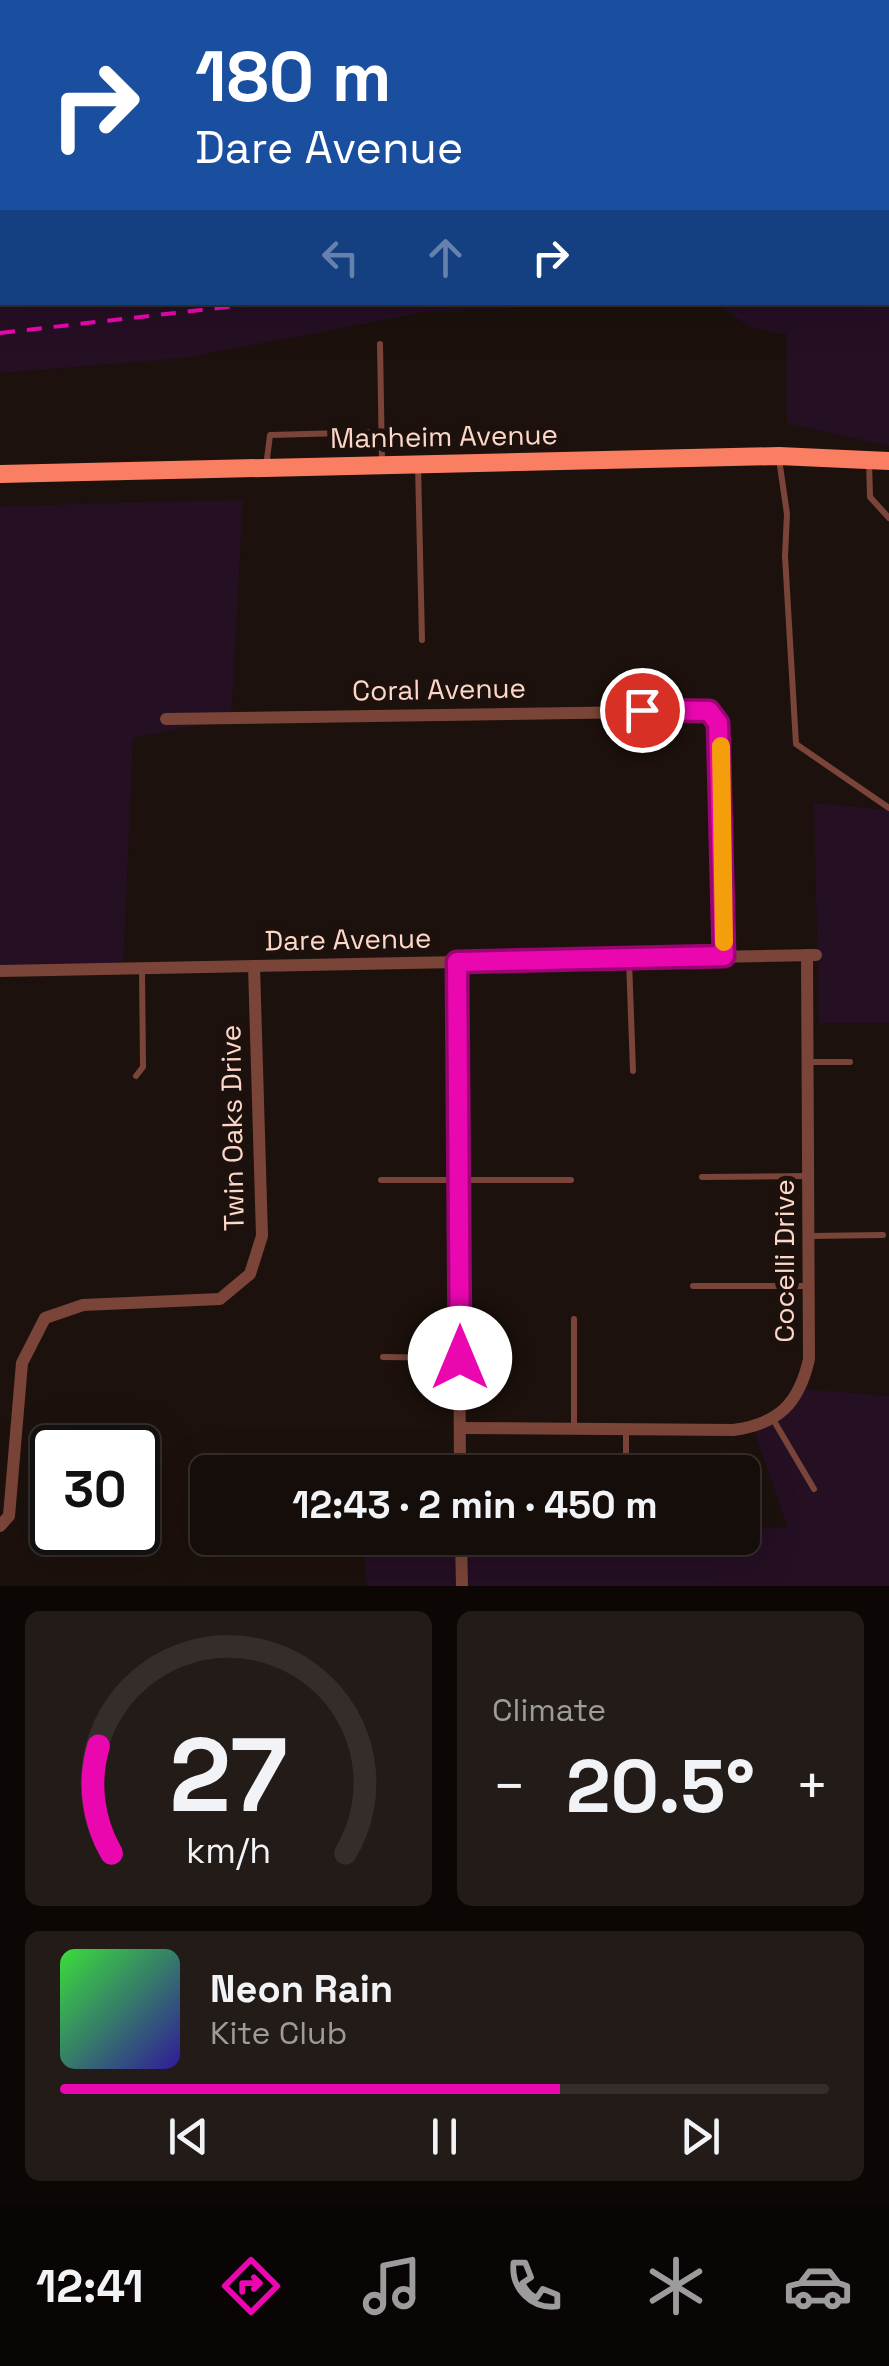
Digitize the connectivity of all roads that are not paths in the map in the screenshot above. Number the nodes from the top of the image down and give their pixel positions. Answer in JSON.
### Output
{"nodes":[{"id":1,"x":380,"y":344,"type":"dead end"},
{"id":2,"x":381,"y":432,"type":"junction"},
{"id":3,"x":779,"y":456,"type":"junction"},
{"id":4,"x":869,"y":460,"type":"junction"},
{"id":5,"x":889,"y":461,"type":"edge"},
{"id":6,"x":418,"y":464,"type":"junction"},
{"id":7,"x":382,"y":465,"type":"junction"},
{"id":8,"x":266,"y":468,"type":"junction"},
{"id":9,"x":0,"y":474,"type":"edge"},
{"id":10,"x":889,"y":518,"type":"edge"},
{"id":11,"x":422,"y":640,"type":"dead end"},
{"id":12,"x":166,"y":719,"type":"dead end"},
{"id":13,"x":889,"y":808,"type":"edge"},
{"id":14,"x":812,"y":955,"type":"joint"},
{"id":15,"x":724,"y":956,"type":"junction"},
{"id":16,"x":629,"y":958,"type":"junction"},
{"id":17,"x":457,"y":962,"type":"junction"},
{"id":18,"x":254,"y":966,"type":"junction"},
{"id":19,"x":142,"y":968,"type":"junction"},
{"id":20,"x":0,"y":971,"type":"edge"},
{"id":21,"x":807,"y":1062,"type":"junction"},
{"id":22,"x":850,"y":1062,"type":"dead end"},
{"id":23,"x":633,"y":1071,"type":"dead end"},
{"id":24,"x":136,"y":1076,"type":"dead end"},
{"id":25,"x":810,"y":1176,"type":"junction"},
{"id":26,"x":702,"y":1177,"type":"dead end"},
{"id":27,"x":381,"y":1180,"type":"dead end"},
{"id":28,"x":459,"y":1180,"type":"junction"},
{"id":29,"x":571,"y":1180,"type":"dead end"},
{"id":30,"x":883,"y":1235,"type":"dead end"},
{"id":31,"x":808,"y":1236,"type":"junction"},
{"id":32,"x":693,"y":1286,"type":"dead end"},
{"id":33,"x":809,"y":1286,"type":"junction"},
{"id":34,"x":574,"y":1319,"type":"dead end"},
{"id":35,"x":383,"y":1356,"type":"dead end"},
{"id":36,"x":460,"y":1358,"type":"junction"},
{"id":37,"x":774,"y":1421,"type":"junction"},
{"id":38,"x":460,"y":1428,"type":"junction"},
{"id":39,"x":626,"y":1428,"type":"junction"},
{"id":40,"x":574,"y":1429,"type":"junction"},
{"id":41,"x":460,"y":1455,"type":"edge"},
{"id":42,"x":626,"y":1455,"type":"edge"},
{"id":43,"x":814,"y":1490,"type":"dead end"},
{"id":44,"x":0,"y":1526,"type":"edge"},
{"id":45,"x":461,"y":1555,"type":"edge"},
{"id":46,"x":462,"y":1586,"type":"edge"}],
"edges":[{"from":1,"to":2,"type":"lane"},
{"from":2,"to":7,"type":"lane"},
{"from":2,"to":8,"type":"lane"},
{"from":3,"to":4,"type":"street","name":"Manheim Avenue"},
{"from":3,"to":6,"type":"street","name":"Manheim Avenue"},
{"from":3,"to":13,"type":"lane"},
{"from":4,"to":5,"type":"street","name":"Manheim Avenue"},
{"from":4,"to":10,"type":"lane"},
{"from":6,"to":7,"type":"street","name":"Manheim Avenue"},
{"from":6,"to":11,"type":"lane"},
{"from":7,"to":8,"type":"street","name":"Manheim Avenue"},
{"from":8,"to":9,"type":"street","name":"Manheim Avenue"},
{"from":12,"to":15,"type":"street","name":"Coral Avenue"},
{"from":14,"to":15,"type":"street","name":"Dare Avenue"},
{"from":14,"to":21,"type":"street","name":"Cocelli Drive"},
{"from":15,"to":16,"type":"street","name":"Dare Avenue"},
{"from":16,"to":17,"type":"street","name":"Dare Avenue"},
{"from":16,"to":23,"type":"lane"},
{"from":17,"to":18,"type":"street","name":"Dare Avenue"},
{"from":17,"to":28,"type":"street"},
{"from":18,"to":19,"type":"street","name":"Dare Avenue"},
{"from":18,"to":44,"type":"street","name":"Twin Oaks Drive"},
{"from":19,"to":20,"type":"street","name":"Dare Avenue"},
{"from":19,"to":24,"type":"lane"},
{"from":21,"to":22,"type":"lane"},
{"from":21,"to":25,"type":"street","name":"Cocelli Drive"},
{"from":25,"to":26,"type":"lane"},
{"from":25,"to":31,"type":"street","name":"Cocelli Drive"},
{"from":27,"to":28,"type":"lane"},
{"from":28,"to":29,"type":"lane"},
{"from":28,"to":36,"type":"street"},
{"from":30,"to":31,"type":"lane"},
{"from":31,"to":33,"type":"street","name":"Cocelli Drive"},
{"from":32,"to":33,"type":"lane"},
{"from":33,"to":37,"type":"street","name":"Cocelli Drive"},
{"from":34,"to":40,"type":"lane"},
{"from":35,"to":36,"type":"lane"},
{"from":36,"to":38,"type":"street"},
{"from":37,"to":39,"type":"street"},
{"from":37,"to":43,"type":"lane"},
{"from":38,"to":40,"type":"street"},
{"from":38,"to":41,"type":"street"},
{"from":39,"to":40,"type":"street"},
{"from":39,"to":42,"type":"lane"},
{"from":45,"to":46,"type":"street"}]}
